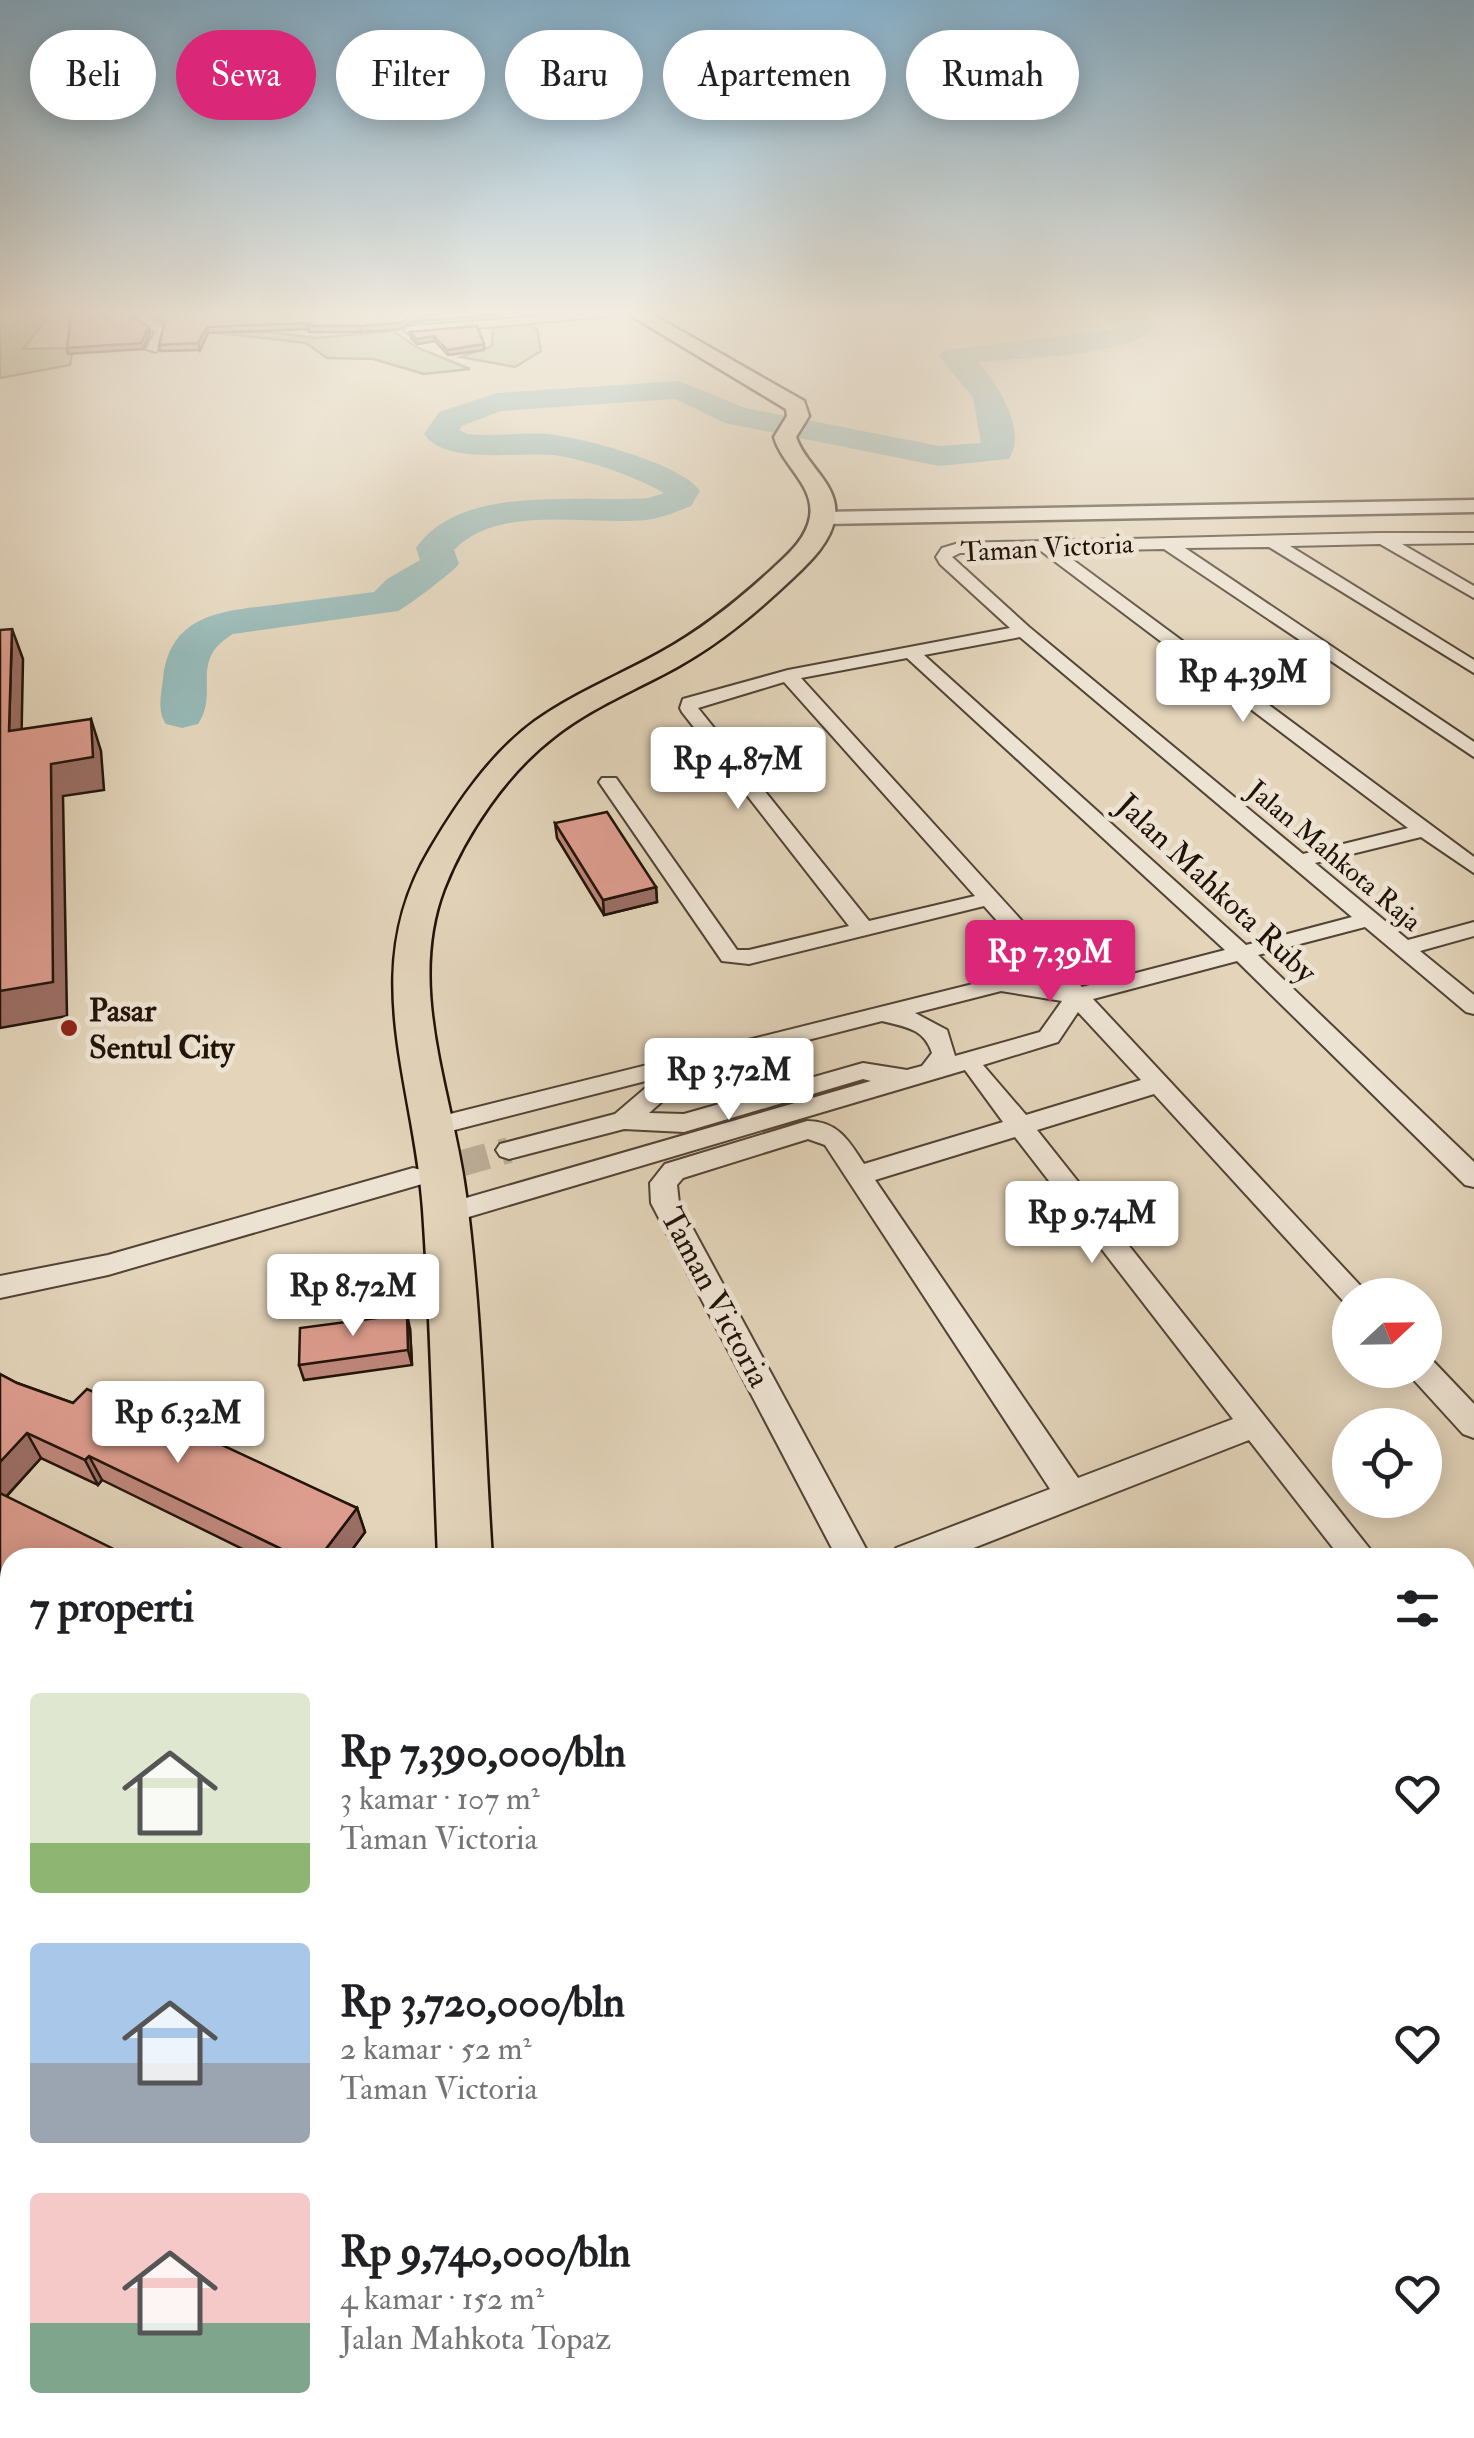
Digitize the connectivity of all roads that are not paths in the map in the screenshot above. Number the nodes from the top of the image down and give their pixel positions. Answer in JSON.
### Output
{"nodes":[{"id":1,"x":792,"y":426,"type":"edge"},
{"id":2,"x":1474,"y":506,"type":"edge"},
{"id":3,"x":823,"y":518,"type":"junction"},
{"id":4,"x":1379,"y":538,"type":"junction"},
{"id":5,"x":1474,"y":538,"type":"edge"},
{"id":6,"x":1269,"y":540,"type":"junction"},
{"id":7,"x":1165,"y":542,"type":"junction"},
{"id":8,"x":1042,"y":544,"type":"junction"},
{"id":9,"x":1474,"y":592,"type":"edge"},
{"id":10,"x":1023,"y":631,"type":"junction"},
{"id":11,"x":911,"y":652,"type":"junction"},
{"id":12,"x":1474,"y":668,"type":"edge"},
{"id":13,"x":788,"y":676,"type":"junction"},
{"id":14,"x":1474,"y":750,"type":"edge"},
{"id":15,"x":609,"y":782,"type":"dead end"},
{"id":16,"x":1424,"y":830,"type":"junction"},
{"id":17,"x":1299,"y":861,"type":"junction"},
{"id":18,"x":1474,"y":867,"type":"edge"},
{"id":19,"x":992,"y":898,"type":"junction"},
{"id":20,"x":1366,"y":920,"type":"junction"},
{"id":21,"x":862,"y":929,"type":"junction"},
{"id":22,"x":1474,"y":929,"type":"edge"},
{"id":23,"x":1404,"y":948,"type":"junction"},
{"id":24,"x":1243,"y":954,"type":"junction"},
{"id":25,"x":1077,"y":996,"type":"junction"},
{"id":26,"x":1474,"y":1006,"type":"edge"},
{"id":27,"x":870,"y":1016,"type":"junction"},
{"id":28,"x":977,"y":1071,"type":"dead end"},
{"id":29,"x":921,"y":1077,"type":"junction"},
{"id":30,"x":1161,"y":1083,"type":"junction"},
{"id":31,"x":624,"y":1120,"type":"junction"},
{"id":32,"x":435,"y":1126,"type":"junction"},
{"id":33,"x":1019,"y":1126,"type":"junction"},
{"id":34,"x":509,"y":1150,"type":"tunnel mouth"},
{"id":35,"x":859,"y":1175,"type":"junction"},
{"id":36,"x":413,"y":1177,"type":"tunnel mouth"},
{"id":37,"x":1474,"y":1178,"type":"edge"},
{"id":38,"x":445,"y":1214,"type":"junction"},
{"id":39,"x":1339,"y":1278,"type":"edge"},
{"id":40,"x":0,"y":1287,"type":"edge"},
{"id":41,"x":1440,"y":1388,"type":"edge"},
{"id":42,"x":1255,"y":1424,"type":"junction"},
{"id":43,"x":1474,"y":1425,"type":"edge"},
{"id":44,"x":1072,"y":1494,"type":"junction"},
{"id":45,"x":464,"y":1548,"type":"edge"},
{"id":46,"x":850,"y":1548,"type":"edge"},
{"id":47,"x":934,"y":1548,"type":"edge"},
{"id":48,"x":1353,"y":1548,"type":"edge"}],
"edges":[{"from":1,"to":3,"type":"main road"},
{"from":2,"to":3,"type":"street"},
{"from":3,"to":32,"type":"main road"},
{"from":4,"to":5,"type":"street","name":"Taman Victoria"},
{"from":4,"to":6,"type":"street","name":"Taman Victoria"},
{"from":4,"to":9,"type":"street"},
{"from":6,"to":7,"type":"street","name":"Taman Victoria"},
{"from":6,"to":12,"type":"street"},
{"from":7,"to":8,"type":"street","name":"Taman Victoria"},
{"from":7,"to":14,"type":"street"},
{"from":8,"to":10,"type":"street","name":"Taman Victoria"},
{"from":8,"to":16,"type":"street"},
{"from":10,"to":11,"type":"street"},
{"from":10,"to":17,"type":"street","name":"Jalan Mahkota Raja"},
{"from":11,"to":13,"type":"street"},
{"from":11,"to":24,"type":"street","name":"Jalan Mahkota Ruby"},
{"from":13,"to":19,"type":"street"},
{"from":13,"to":21,"type":"street"},
{"from":15,"to":21,"type":"street"},
{"from":16,"to":17,"type":"street"},
{"from":16,"to":18,"type":"street"},
{"from":17,"to":20,"type":"street","name":"Jalan Mahkota Raja"},
{"from":19,"to":21,"type":"street"},
{"from":19,"to":25,"type":"street"},
{"from":20,"to":23,"type":"street","name":"Jalan Mahkota Raja"},
{"from":20,"to":24,"type":"street"},
{"from":22,"to":23,"type":"street"},
{"from":23,"to":26,"type":"street","name":"Jalan Mahkota Raja"},
{"from":24,"to":25,"type":"street"},
{"from":24,"to":37,"type":"street","name":"Jalan Mahkota Ruby"},
{"from":25,"to":27,"type":"street"},
{"from":25,"to":29,"type":"street"},
{"from":25,"to":30,"type":"street"},
{"from":27,"to":29,"type":"street"},
{"from":27,"to":31,"type":"street"},
{"from":27,"to":32,"type":"street"},
{"from":28,"to":33,"type":"street"},
{"from":29,"to":31,"type":"street"},
{"from":29,"to":38,"type":"street"},
{"from":30,"to":33,"type":"street"},
{"from":30,"to":39,"type":"street"},
{"from":31,"to":34,"type":"street"},
{"from":32,"to":38,"type":"main road"},
{"from":33,"to":35,"type":"street"},
{"from":33,"to":42,"type":"street"},
{"from":35,"to":44,"type":"street","name":"Taman Victoria"},
{"from":35,"to":46,"type":"street","name":"Taman Victoria"},
{"from":36,"to":40,"type":"street"},
{"from":38,"to":45,"type":"main road"},
{"from":41,"to":43,"type":"street"},
{"from":42,"to":44,"type":"street"},
{"from":42,"to":48,"type":"street"},
{"from":44,"to":47,"type":"street"}]}
